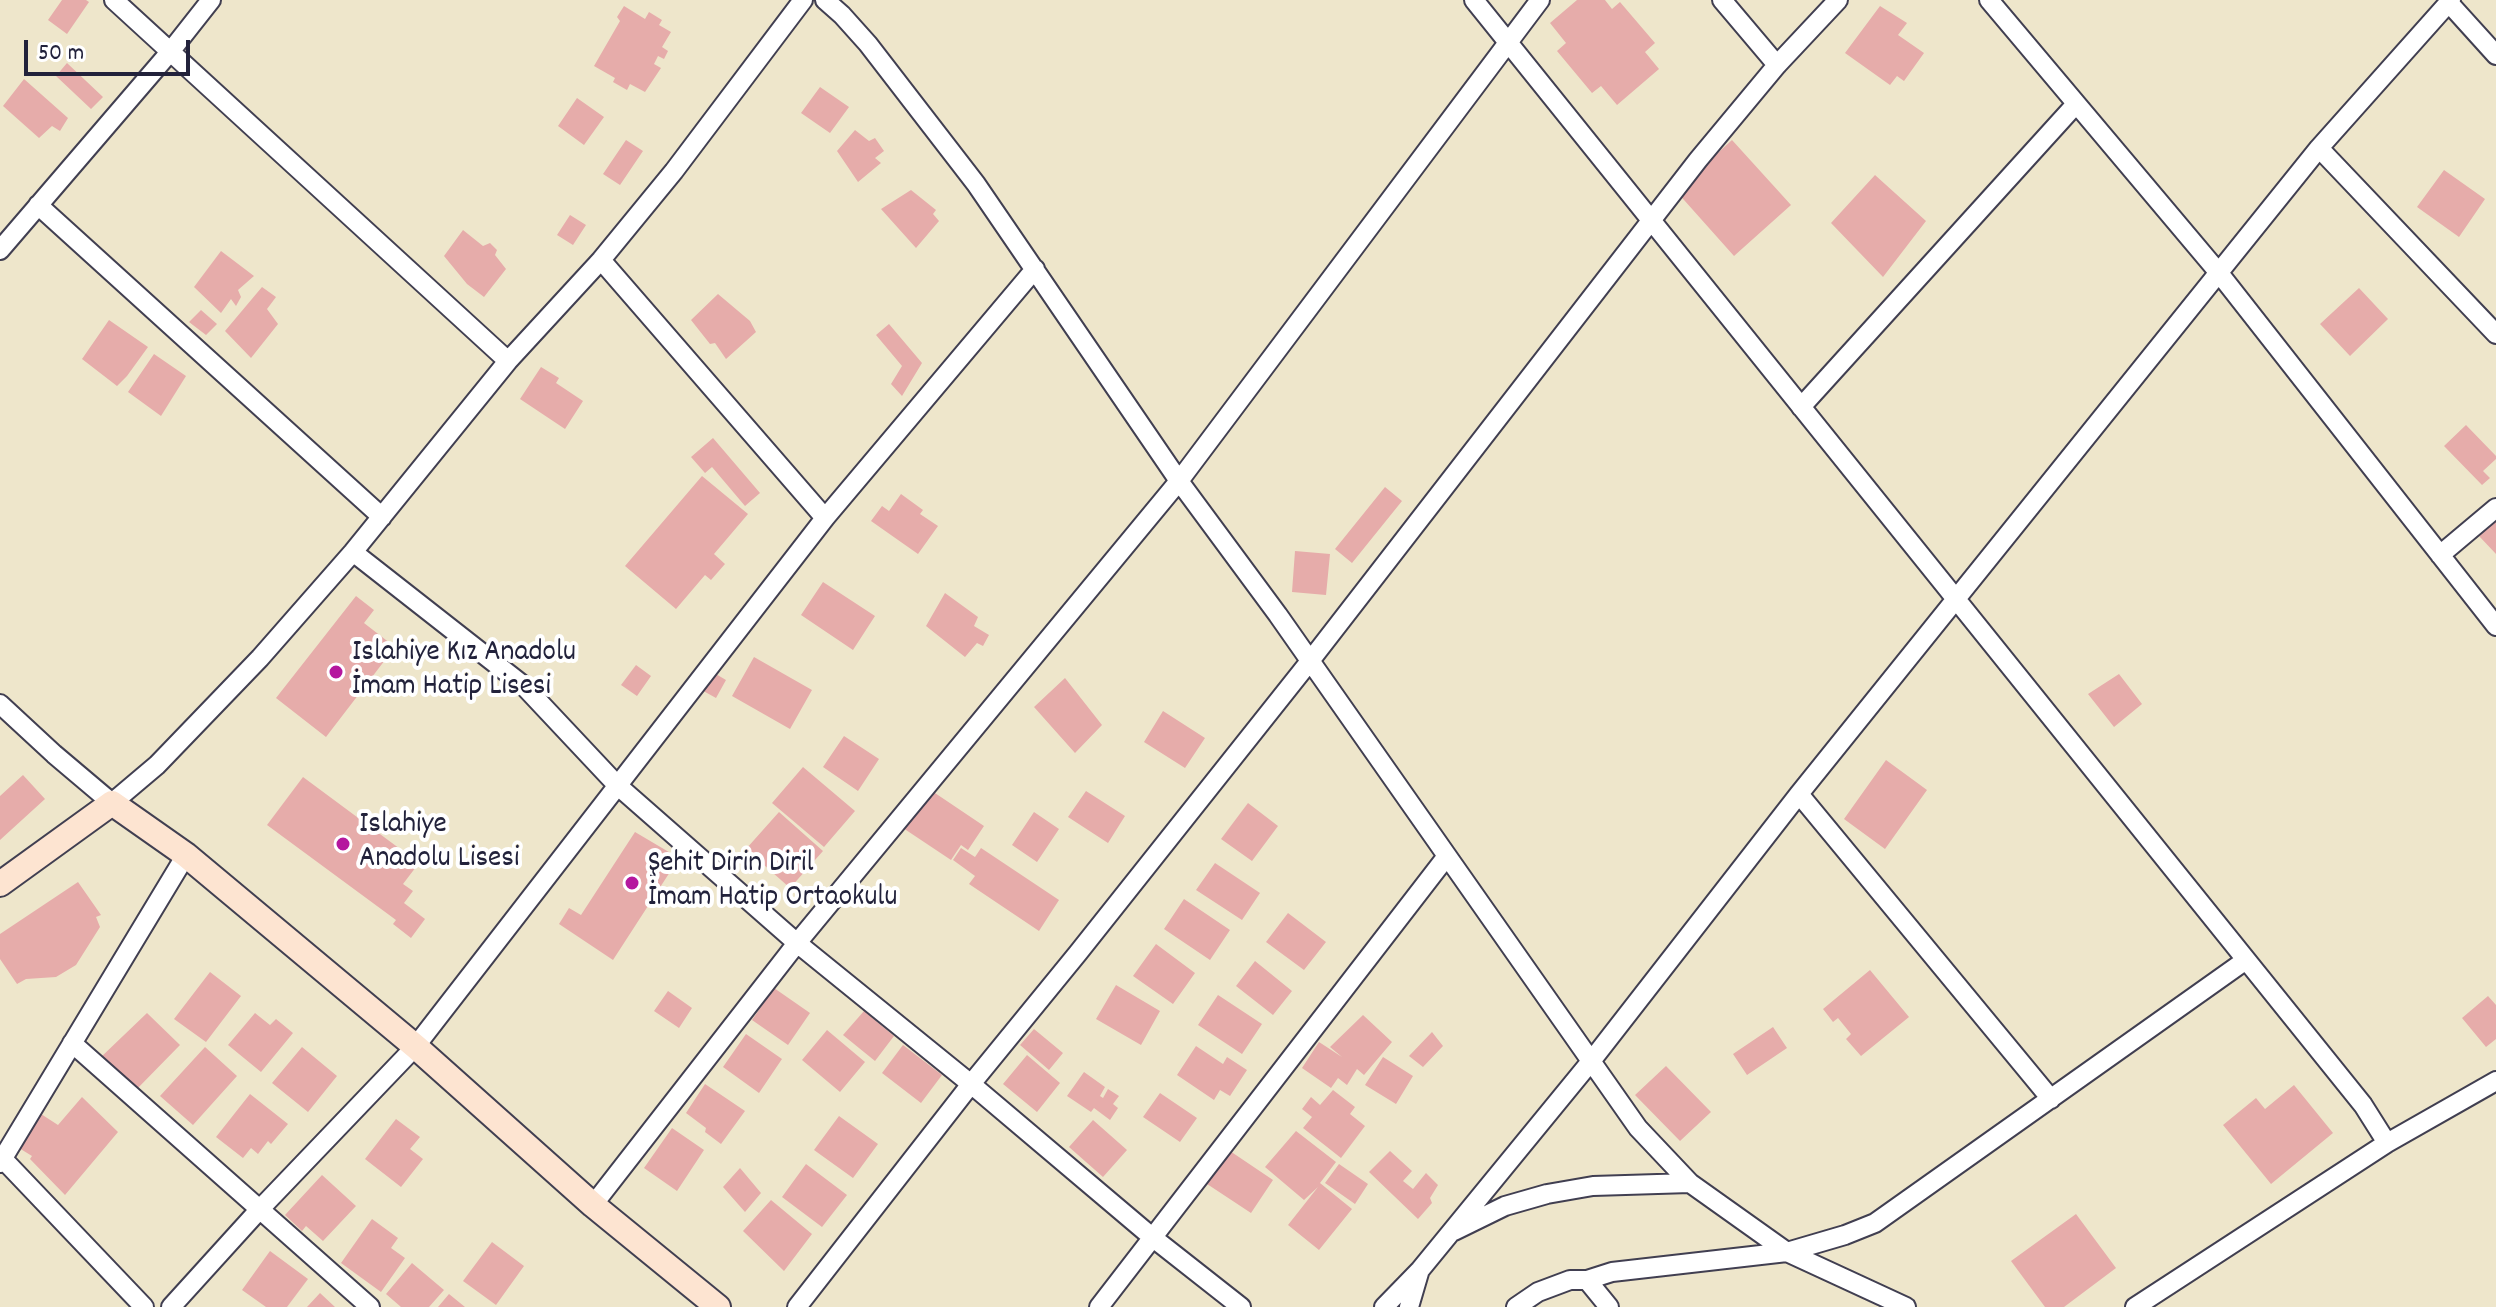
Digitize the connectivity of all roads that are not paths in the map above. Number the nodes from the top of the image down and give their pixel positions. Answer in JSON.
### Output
{"nodes":[{"id":1,"x":114,"y":0,"type":"edge"},
{"id":2,"x":211,"y":0,"type":"edge"},
{"id":3,"x":803,"y":0,"type":"edge"},
{"id":4,"x":825,"y":0,"type":"edge"},
{"id":5,"x":1474,"y":0,"type":"edge"},
{"id":6,"x":1540,"y":0,"type":"edge"},
{"id":7,"x":1722,"y":0,"type":"edge"},
{"id":8,"x":1838,"y":0,"type":"edge"},
{"id":9,"x":1989,"y":0,"type":"edge"},
{"id":10,"x":2450,"y":1,"type":"edge"},
{"id":11,"x":1507,"y":41,"type":"junction"},
{"id":12,"x":170,"y":52,"type":"junction"},
{"id":13,"x":2496,"y":55,"type":"edge"},
{"id":14,"x":1777,"y":65,"type":"junction"},
{"id":15,"x":2076,"y":104,"type":"junction"},
{"id":16,"x":2319,"y":148,"type":"junction"},
{"id":17,"x":38,"y":205,"type":"junction"},
{"id":18,"x":1651,"y":220,"type":"junction"},
{"id":19,"x":0,"y":250,"type":"edge"},
{"id":20,"x":601,"y":260,"type":"junction"},
{"id":21,"x":1035,"y":269,"type":"junction"},
{"id":22,"x":2219,"y":273,"type":"junction"},
{"id":23,"x":2496,"y":334,"type":"edge"},
{"id":24,"x":508,"y":361,"type":"junction"},
{"id":25,"x":1801,"y":407,"type":"junction"},
{"id":26,"x":1179,"y":481,"type":"junction"},
{"id":27,"x":2496,"y":508,"type":"edge"},
{"id":28,"x":382,"y":517,"type":"junction"},
{"id":29,"x":825,"y":518,"type":"junction"},
{"id":30,"x":353,"y":552,"type":"junction"},
{"id":31,"x":2440,"y":555,"type":"junction"},
{"id":32,"x":1956,"y":599,"type":"junction"},
{"id":33,"x":2496,"y":626,"type":"edge"},
{"id":34,"x":1310,"y":661,"type":"junction"},
{"id":35,"x":0,"y":704,"type":"edge"},
{"id":36,"x":617,"y":785,"type":"junction"},
{"id":37,"x":1799,"y":794,"type":"junction"},
{"id":38,"x":112,"y":803,"type":"junction"},
{"id":39,"x":186,"y":855,"type":"junction"},
{"id":40,"x":1447,"y":856,"type":"junction"},
{"id":41,"x":0,"y":884,"type":"edge"},
{"id":42,"x":797,"y":943,"type":"junction"},
{"id":43,"x":2246,"y":960,"type":"junction"},
{"id":44,"x":72,"y":1043,"type":"junction"},
{"id":45,"x":415,"y":1047,"type":"junction"},
{"id":46,"x":1592,"y":1060,"type":"junction"},
{"id":47,"x":2496,"y":1081,"type":"edge"},
{"id":48,"x":971,"y":1084,"type":"junction"},
{"id":49,"x":2051,"y":1099,"type":"junction"},
{"id":50,"x":2387,"y":1143,"type":"junction"},
{"id":51,"x":1,"y":1161,"type":"edge"},
{"id":52,"x":1690,"y":1183,"type":"junction"},
{"id":53,"x":593,"y":1205,"type":"junction"},
{"id":54,"x":259,"y":1210,"type":"junction"},
{"id":55,"x":1448,"y":1234,"type":"junction"},
{"id":56,"x":1152,"y":1237,"type":"junction"},
{"id":57,"x":1787,"y":1252,"type":"junction"},
{"id":58,"x":1420,"y":1270,"type":"junction"},
{"id":59,"x":1587,"y":1280,"type":"junction"},
{"id":60,"x":144,"y":1307,"type":"edge"},
{"id":61,"x":171,"y":1307,"type":"edge"},
{"id":62,"x":370,"y":1307,"type":"edge"},
{"id":63,"x":718,"y":1307,"type":"edge"},
{"id":64,"x":797,"y":1307,"type":"edge"},
{"id":65,"x":1099,"y":1307,"type":"edge"},
{"id":66,"x":1241,"y":1307,"type":"edge"},
{"id":67,"x":1384,"y":1307,"type":"edge"},
{"id":68,"x":1409,"y":1307,"type":"edge"},
{"id":69,"x":1516,"y":1307,"type":"edge"},
{"id":70,"x":1609,"y":1307,"type":"edge"},
{"id":71,"x":1906,"y":1307,"type":"edge"},
{"id":72,"x":2135,"y":1307,"type":"edge"}],
"edges":[{"from":1,"to":12,"type":"street"},
{"from":2,"to":12,"type":"street"},
{"from":3,"to":20,"type":"street"},
{"from":4,"to":21,"type":"street"},
{"from":5,"to":11,"type":"street"},
{"from":6,"to":11,"type":"street"},
{"from":7,"to":14,"type":"street"},
{"from":8,"to":14,"type":"street"},
{"from":9,"to":15,"type":"street"},
{"from":10,"to":13,"type":"street"},
{"from":10,"to":16,"type":"street"},
{"from":11,"to":18,"type":"street"},
{"from":11,"to":26,"type":"street"},
{"from":12,"to":17,"type":"street"},
{"from":12,"to":24,"type":"street"},
{"from":14,"to":18,"type":"street"},
{"from":15,"to":22,"type":"street"},
{"from":15,"to":25,"type":"street"},
{"from":16,"to":22,"type":"street"},
{"from":16,"to":23,"type":"street"},
{"from":17,"to":19,"type":"street"},
{"from":17,"to":28,"type":"street"},
{"from":18,"to":25,"type":"street"},
{"from":18,"to":34,"type":"street"},
{"from":20,"to":24,"type":"street"},
{"from":20,"to":29,"type":"street"},
{"from":21,"to":26,"type":"street"},
{"from":21,"to":29,"type":"street"},
{"from":22,"to":31,"type":"street"},
{"from":22,"to":32,"type":"street"},
{"from":24,"to":28,"type":"street"},
{"from":25,"to":32,"type":"street"},
{"from":26,"to":34,"type":"street"},
{"from":26,"to":42,"type":"street"},
{"from":27,"to":31,"type":"street"},
{"from":28,"to":30,"type":"street"},
{"from":29,"to":36,"type":"street"},
{"from":30,"to":36,"type":"street"},
{"from":30,"to":38,"type":"street"},
{"from":31,"to":33,"type":"street"},
{"from":32,"to":37,"type":"street"},
{"from":32,"to":43,"type":"street"},
{"from":34,"to":40,"type":"street"},
{"from":34,"to":48,"type":"street"},
{"from":35,"to":38,"type":"street"},
{"from":36,"to":42,"type":"street"},
{"from":36,"to":45,"type":"street"},
{"from":37,"to":46,"type":"street"},
{"from":37,"to":49,"type":"street"},
{"from":38,"to":39,"type":"street"},
{"from":38,"to":41,"type":"street"},
{"from":39,"to":44,"type":"street"},
{"from":39,"to":45,"type":"street"},
{"from":40,"to":46,"type":"street"},
{"from":40,"to":56,"type":"street"},
{"from":42,"to":48,"type":"street"},
{"from":42,"to":53,"type":"street"},
{"from":43,"to":49,"type":"street"},
{"from":43,"to":50,"type":"street"},
{"from":44,"to":51,"type":"street"},
{"from":44,"to":54,"type":"street"},
{"from":45,"to":53,"type":"street"},
{"from":45,"to":54,"type":"street"},
{"from":46,"to":52,"type":"street"},
{"from":46,"to":55,"type":"street"},
{"from":47,"to":50,"type":"street"},
{"from":48,"to":56,"type":"street"},
{"from":48,"to":64,"type":"street"},
{"from":49,"to":57,"type":"street"},
{"from":50,"to":72,"type":"street"},
{"from":51,"to":60,"type":"street"},
{"from":52,"to":55,"type":"street"},
{"from":52,"to":57,"type":"street"},
{"from":53,"to":63,"type":"street"},
{"from":54,"to":61,"type":"street"},
{"from":54,"to":62,"type":"street"},
{"from":55,"to":58,"type":"street"},
{"from":56,"to":65,"type":"street"},
{"from":56,"to":66,"type":"street"},
{"from":57,"to":59,"type":"street"},
{"from":57,"to":71,"type":"street"},
{"from":58,"to":67,"type":"street"},
{"from":58,"to":68,"type":"street"},
{"from":59,"to":69,"type":"street"},
{"from":59,"to":70,"type":"street"}]}
